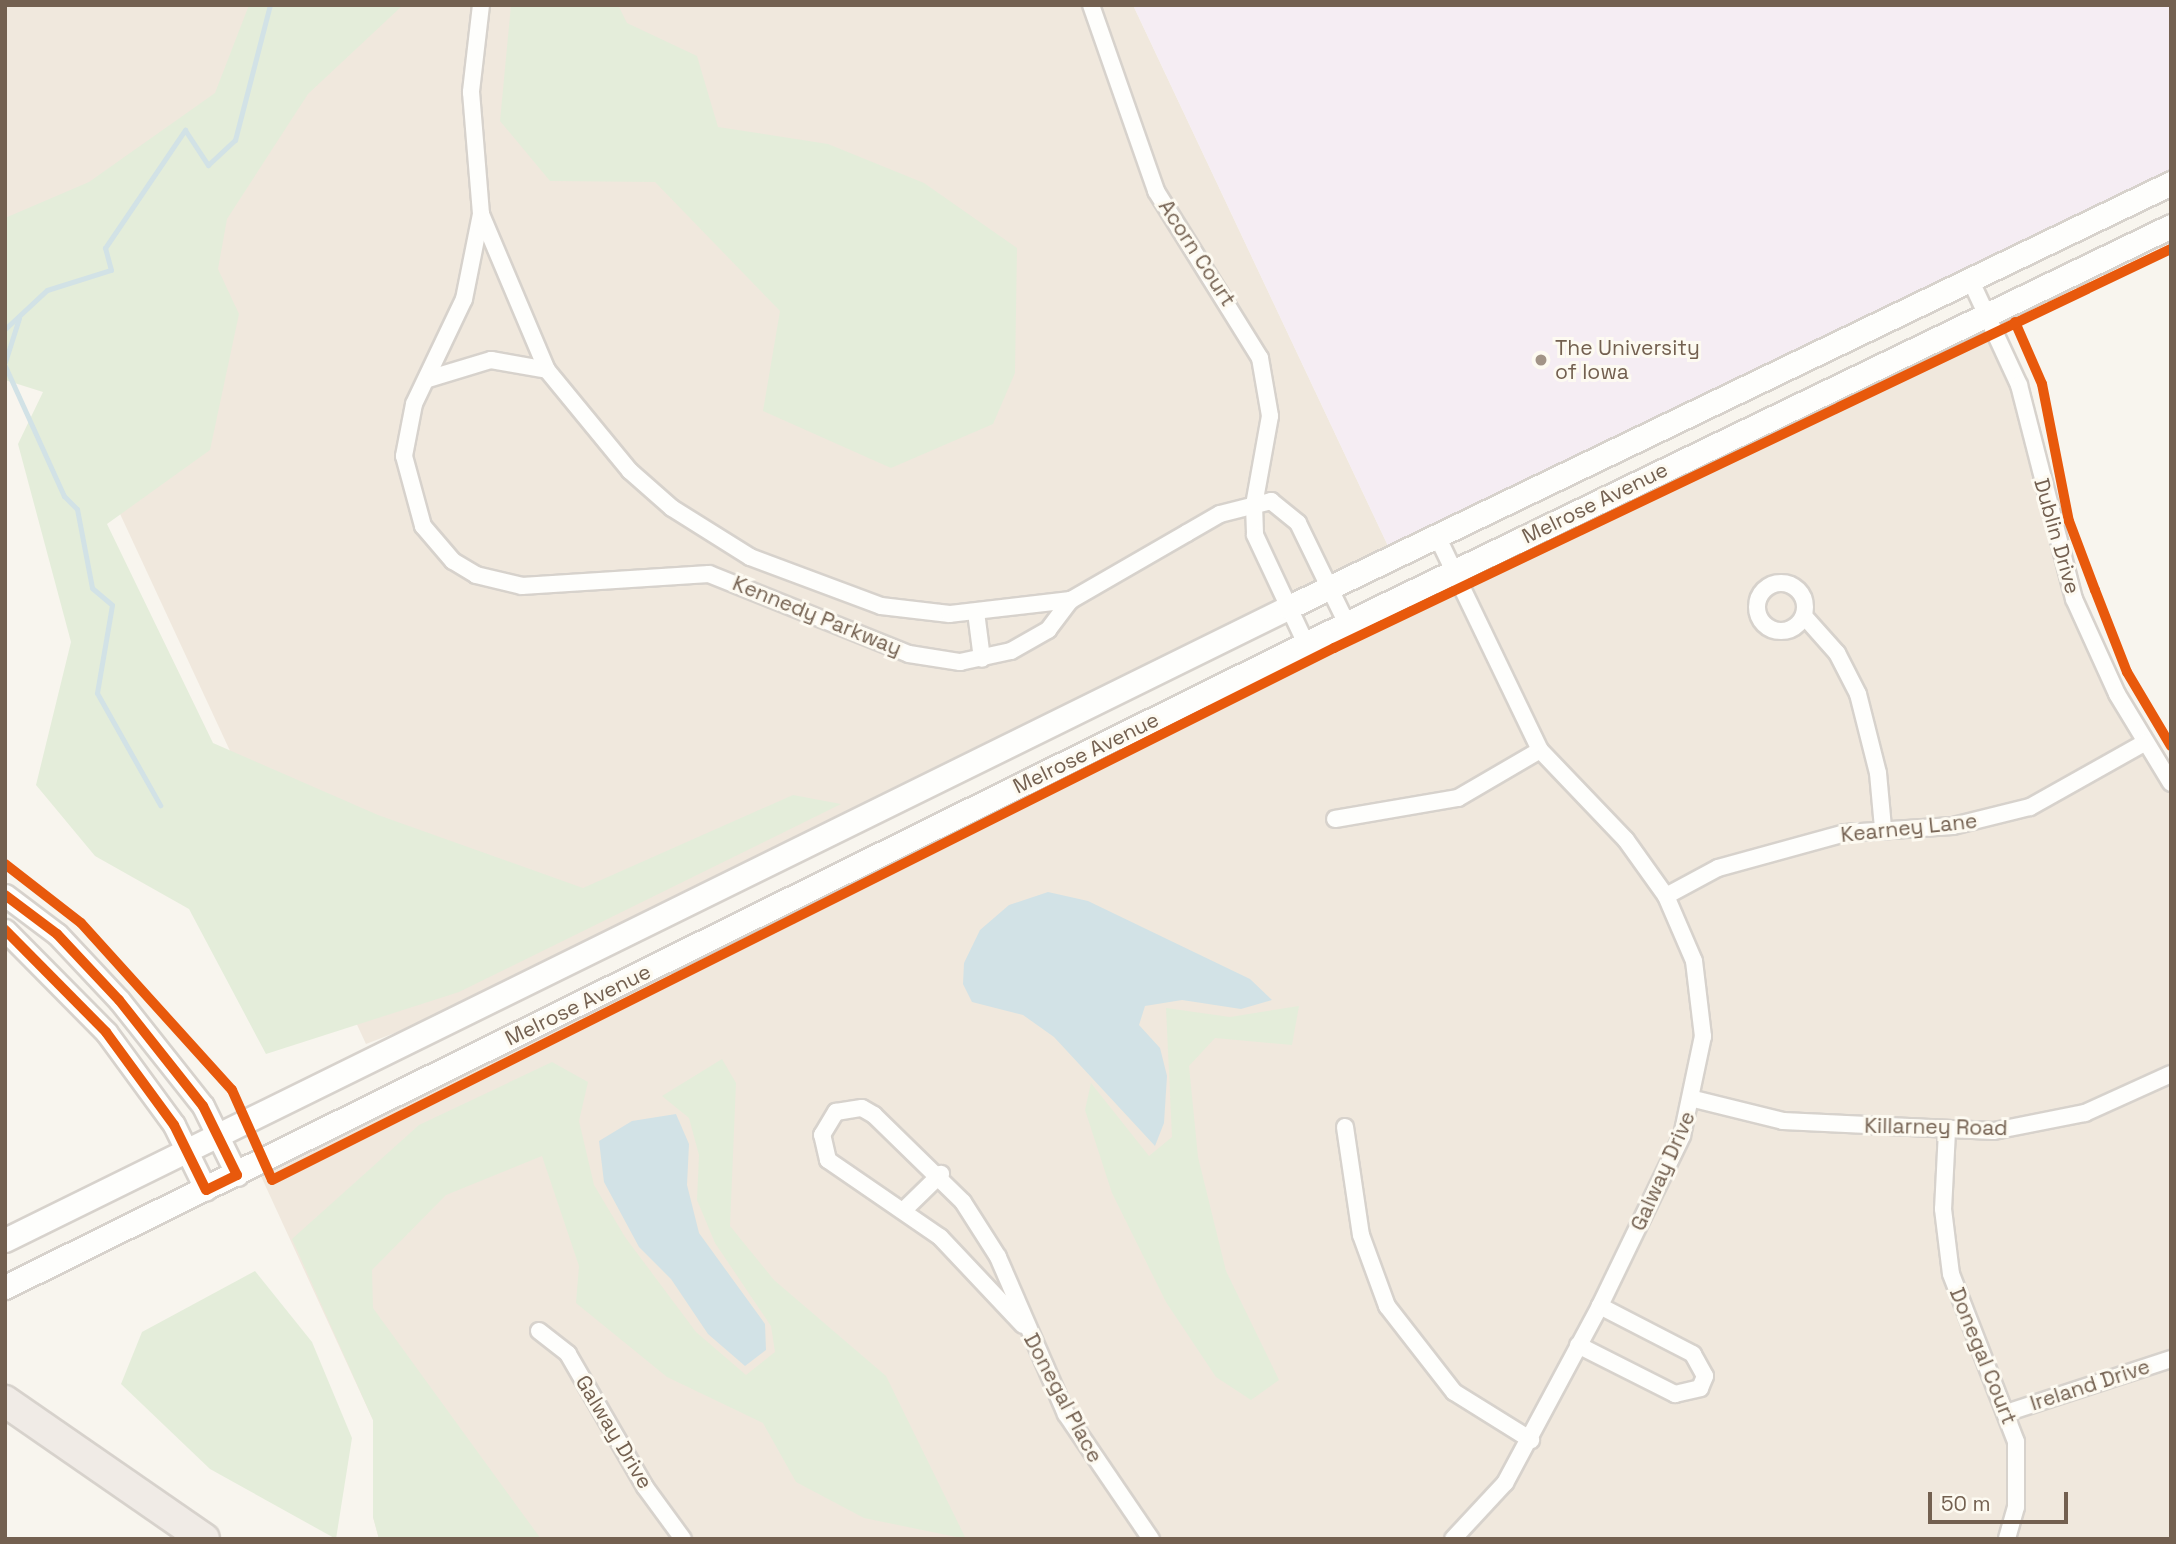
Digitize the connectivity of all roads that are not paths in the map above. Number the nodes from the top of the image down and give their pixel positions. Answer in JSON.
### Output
{"nodes":[{"id":1,"x":481,"y":5,"type":"edge"},
{"id":2,"x":1091,"y":5,"type":"edge"},
{"id":3,"x":2171,"y":183,"type":"edge"},
{"id":4,"x":481,"y":214,"type":"junction"},
{"id":5,"x":2171,"y":226,"type":"edge"},
{"id":6,"x":1970,"y":279,"type":"junction"},
{"id":7,"x":1987,"y":314,"type":"junction"},
{"id":8,"x":547,"y":370,"type":"junction"},
{"id":9,"x":428,"y":379,"type":"junction"},
{"id":10,"x":1254,"y":505,"type":"junction"},
{"id":11,"x":1437,"y":536,"type":"junction"},
{"id":12,"x":761,"y":562,"type":"junction"},
{"id":13,"x":1454,"y":572,"type":"junction"},
{"id":14,"x":753,"y":587,"type":"junction"},
{"id":15,"x":1329,"y":587,"type":"junction"},
{"id":16,"x":1071,"y":600,"type":"junction"},
{"id":17,"x":1289,"y":607,"type":"junction"},
{"id":18,"x":976,"y":612,"type":"junction"},
{"id":19,"x":1804,"y":616,"type":"dead end"},
{"id":20,"x":1347,"y":624,"type":"junction"},
{"id":21,"x":1306,"y":644,"type":"junction"},
{"id":22,"x":982,"y":659,"type":"junction"},
{"id":23,"x":2144,"y":743,"type":"junction"},
{"id":24,"x":1540,"y":750,"type":"junction"},
{"id":25,"x":2171,"y":783,"type":"edge"},
{"id":26,"x":1335,"y":819,"type":"dead end"},
{"id":27,"x":1883,"y":828,"type":"junction"},
{"id":28,"x":5,"y":895,"type":"edge"},
{"id":29,"x":1666,"y":896,"type":"junction"},
{"id":30,"x":5,"y":930,"type":"edge"},
{"id":31,"x":2171,"y":1074,"type":"edge"},
{"id":32,"x":1694,"y":1100,"type":"junction"},
{"id":33,"x":1345,"y":1127,"type":"dead end"},
{"id":34,"x":1947,"y":1131,"type":"junction"},
{"id":35,"x":218,"y":1137,"type":"junction"},
{"id":36,"x":188,"y":1152,"type":"junction"},
{"id":37,"x":941,"y":1174,"type":"junction"},
{"id":38,"x":237,"y":1175,"type":"junction"},
{"id":39,"x":206,"y":1190,"type":"junction"},
{"id":40,"x":905,"y":1208,"type":"junction"},
{"id":41,"x":5,"y":1240,"type":"edge"},
{"id":42,"x":5,"y":1287,"type":"edge"},
{"id":43,"x":1600,"y":1306,"type":"junction"},
{"id":44,"x":1023,"y":1325,"type":"junction"},
{"id":45,"x":539,"y":1331,"type":"dead end"},
{"id":46,"x":1578,"y":1345,"type":"junction"},
{"id":47,"x":2171,"y":1359,"type":"edge"},
{"id":48,"x":5,"y":1401,"type":"edge"},
{"id":49,"x":2009,"y":1412,"type":"junction"},
{"id":50,"x":1531,"y":1440,"type":"junction"},
{"id":51,"x":204,"y":1539,"type":"edge"},
{"id":52,"x":683,"y":1539,"type":"edge"},
{"id":53,"x":1151,"y":1539,"type":"edge"},
{"id":54,"x":1453,"y":1539,"type":"edge"},
{"id":55,"x":2007,"y":1539,"type":"edge"}],
"edges":[{"from":1,"to":4,"type":"street","name":"Kennedy Parkway"},
{"from":2,"to":10,"type":"street","name":"Acorn Court"},
{"from":3,"to":6,"type":"main road","name":"Melrose Avenue"},
{"from":4,"to":8,"type":"street","name":"Kennedy Parkway"},
{"from":4,"to":9,"type":"street","name":"Kennedy Parkway"},
{"from":5,"to":7,"type":"main road","name":"Melrose Avenue"},
{"from":6,"to":7,"type":"street","name":"Dublin Drive"},
{"from":6,"to":11,"type":"main road","name":"Melrose Avenue"},
{"from":7,"to":13,"type":"main road","name":"Melrose Avenue"},
{"from":7,"to":23,"type":"street","name":"Dublin Drive"},
{"from":8,"to":9,"type":"street"},
{"from":8,"to":12,"type":"street","name":"Kennedy Parkway"},
{"from":9,"to":14,"type":"street","name":"Kennedy Parkway"},
{"from":10,"to":15,"type":"street","name":"Kennedy Parkway"},
{"from":10,"to":16,"type":"street","name":"Kennedy Parkway"},
{"from":10,"to":17,"type":"street"},
{"from":11,"to":13,"type":"street","name":"Galway Drive"},
{"from":11,"to":15,"type":"main road","name":"Melrose Avenue"},
{"from":12,"to":14,"type":"street"},
{"from":12,"to":18,"type":"street","name":"Kennedy Parkway"},
{"from":13,"to":20,"type":"main road","name":"Melrose Avenue"},
{"from":13,"to":24,"type":"street","name":"Galway Drive"},
{"from":14,"to":22,"type":"street","name":"Kennedy Parkway"},
{"from":15,"to":17,"type":"main road","name":"Melrose Avenue"},
{"from":15,"to":20,"type":"street","name":"Kennedy Parkway"},
{"from":16,"to":18,"type":"street","name":"Kennedy Parkway"},
{"from":16,"to":22,"type":"street","name":"Kennedy Parkway"},
{"from":17,"to":21,"type":"street"},
{"from":17,"to":35,"type":"main road","name":"Melrose Avenue"},
{"from":18,"to":22,"type":"street"},
{"from":19,"to":27,"type":"street"},
{"from":20,"to":21,"type":"main road","name":"Melrose Avenue"},
{"from":21,"to":38,"type":"main road","name":"Melrose Avenue"},
{"from":23,"to":25,"type":"street","name":"Dublin Drive"},
{"from":23,"to":27,"type":"street","name":"Kearney Lane"},
{"from":24,"to":26,"type":"street"},
{"from":24,"to":29,"type":"street","name":"Galway Drive"},
{"from":27,"to":29,"type":"street","name":"Kearney Lane"},
{"from":28,"to":35,"type":"street"},
{"from":29,"to":32,"type":"street","name":"Galway Drive"},
{"from":30,"to":36,"type":"street"},
{"from":31,"to":34,"type":"street","name":"Killarney Road"},
{"from":32,"to":34,"type":"street","name":"Killarney Road"},
{"from":32,"to":43,"type":"street","name":"Galway Drive"},
{"from":33,"to":50,"type":"street"},
{"from":34,"to":49,"type":"street","name":"Donegal Court"},
{"from":35,"to":36,"type":"main road","name":"Melrose Avenue"},
{"from":35,"to":38,"type":"street"},
{"from":36,"to":39,"type":"street"},
{"from":36,"to":41,"type":"main road","name":"Melrose Avenue"},
{"from":37,"to":40,"type":"street"},
{"from":37,"to":40,"type":"street","name":"Donegal Place"},
{"from":37,"to":44,"type":"street","name":"Donegal Place"},
{"from":38,"to":39,"type":"main road","name":"Melrose Avenue"},
{"from":39,"to":42,"type":"main road","name":"Melrose Avenue"},
{"from":40,"to":44,"type":"street","name":"Donegal Place"},
{"from":43,"to":46,"type":"street","name":"Galway Drive"},
{"from":43,"to":46,"type":"street"},
{"from":44,"to":53,"type":"street","name":"Donegal Place"},
{"from":45,"to":52,"type":"street","name":"Galway Drive"},
{"from":46,"to":50,"type":"street","name":"Galway Drive"},
{"from":47,"to":49,"type":"street","name":"Ireland Drive"},
{"from":48,"to":51,"type":"highway"},
{"from":49,"to":55,"type":"street","name":"Donegal Court"},
{"from":50,"to":54,"type":"street","name":"Galway Drive"}]}
